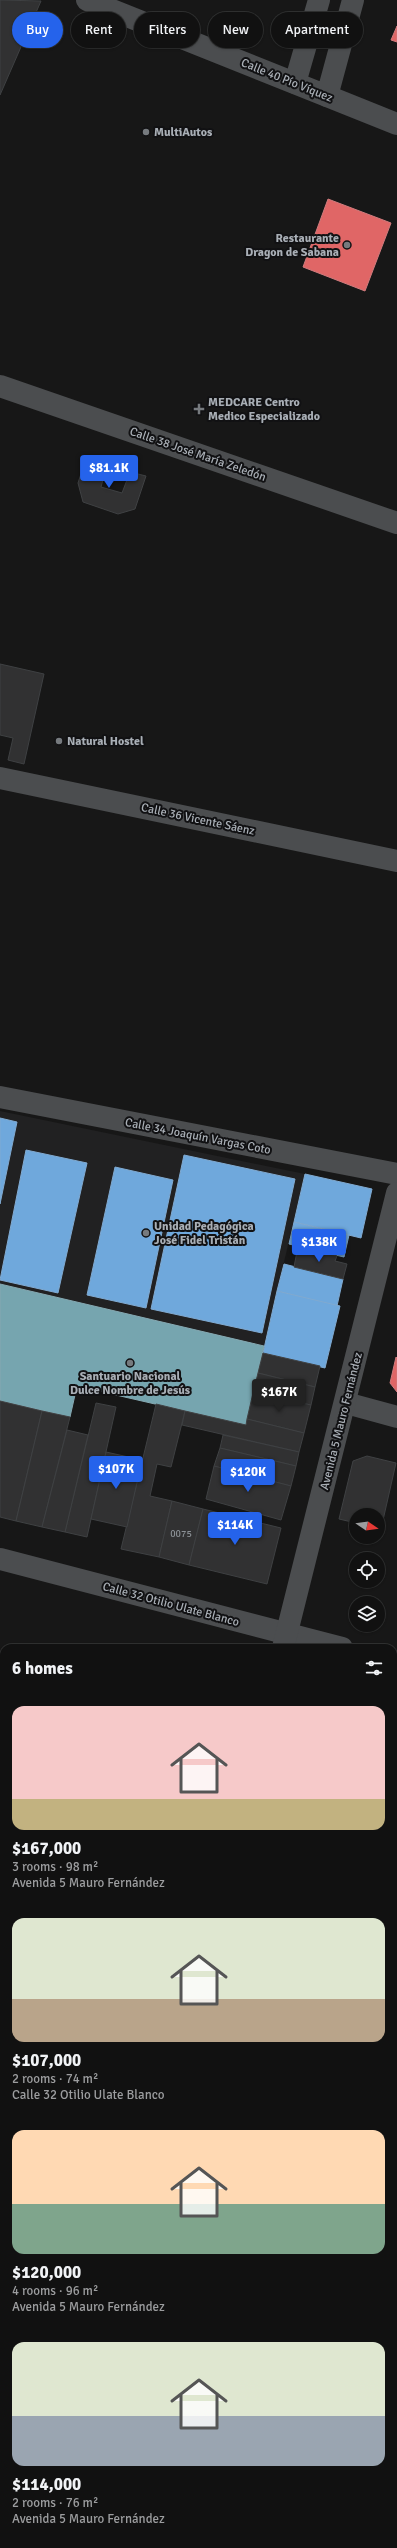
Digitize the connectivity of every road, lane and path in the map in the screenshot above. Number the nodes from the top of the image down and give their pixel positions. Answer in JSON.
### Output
{"nodes":[{"id":1,"x":87,"y":0,"type":"edge"},
{"id":2,"x":319,"y":0,"type":"edge"},
{"id":3,"x":353,"y":0,"type":"edge"},
{"id":4,"x":295,"y":83,"type":"junction"},
{"id":5,"x":327,"y":96,"type":"junction"},
{"id":6,"x":397,"y":124,"type":"edge"},
{"id":7,"x":0,"y":386,"type":"edge"},
{"id":8,"x":397,"y":523,"type":"edge"},
{"id":9,"x":0,"y":778,"type":"edge"},
{"id":10,"x":397,"y":861,"type":"edge"},
{"id":11,"x":0,"y":1097,"type":"edge"},
{"id":12,"x":397,"y":1174,"type":"edge"},
{"id":13,"x":397,"y":1193,"type":"edge"},
{"id":14,"x":346,"y":1403,"type":"junction"},
{"id":15,"x":397,"y":1417,"type":"edge"},
{"id":16,"x":0,"y":1559,"type":"edge"},
{"id":17,"x":285,"y":1641,"type":"edge"},
{"id":18,"x":309,"y":1644,"type":"edge"}],
"edges":[{"from":1,"to":4,"type":"street","name":"Calle 40 Pío Víquez"},
{"from":2,"to":4,"type":"street"},
{"from":3,"to":5,"type":"street"},
{"from":4,"to":5,"type":"street","name":"Calle 40 Pío Víquez"},
{"from":5,"to":6,"type":"street","name":"Calle 40 Pío Víquez"},
{"from":7,"to":8,"type":"street","name":"Calle 38 José María Zeledón"},
{"from":9,"to":10,"type":"street","name":"Calle 36 Vicente Sáenz"},
{"from":11,"to":12,"type":"street","name":"Calle 34 Joaquín Vargas Coto"},
{"from":13,"to":14,"type":"street","name":"Avenida 5 Mauro Fernández"},
{"from":14,"to":15,"type":"street"},
{"from":14,"to":17,"type":"street","name":"Avenida 5 Mauro Fernández"},
{"from":16,"to":17,"type":"street","name":"Calle 32 Otilio Ulate Blanco"},
{"from":17,"to":18,"type":"street","name":"Calle 32 Otilio Ulate Blanco"}]}
